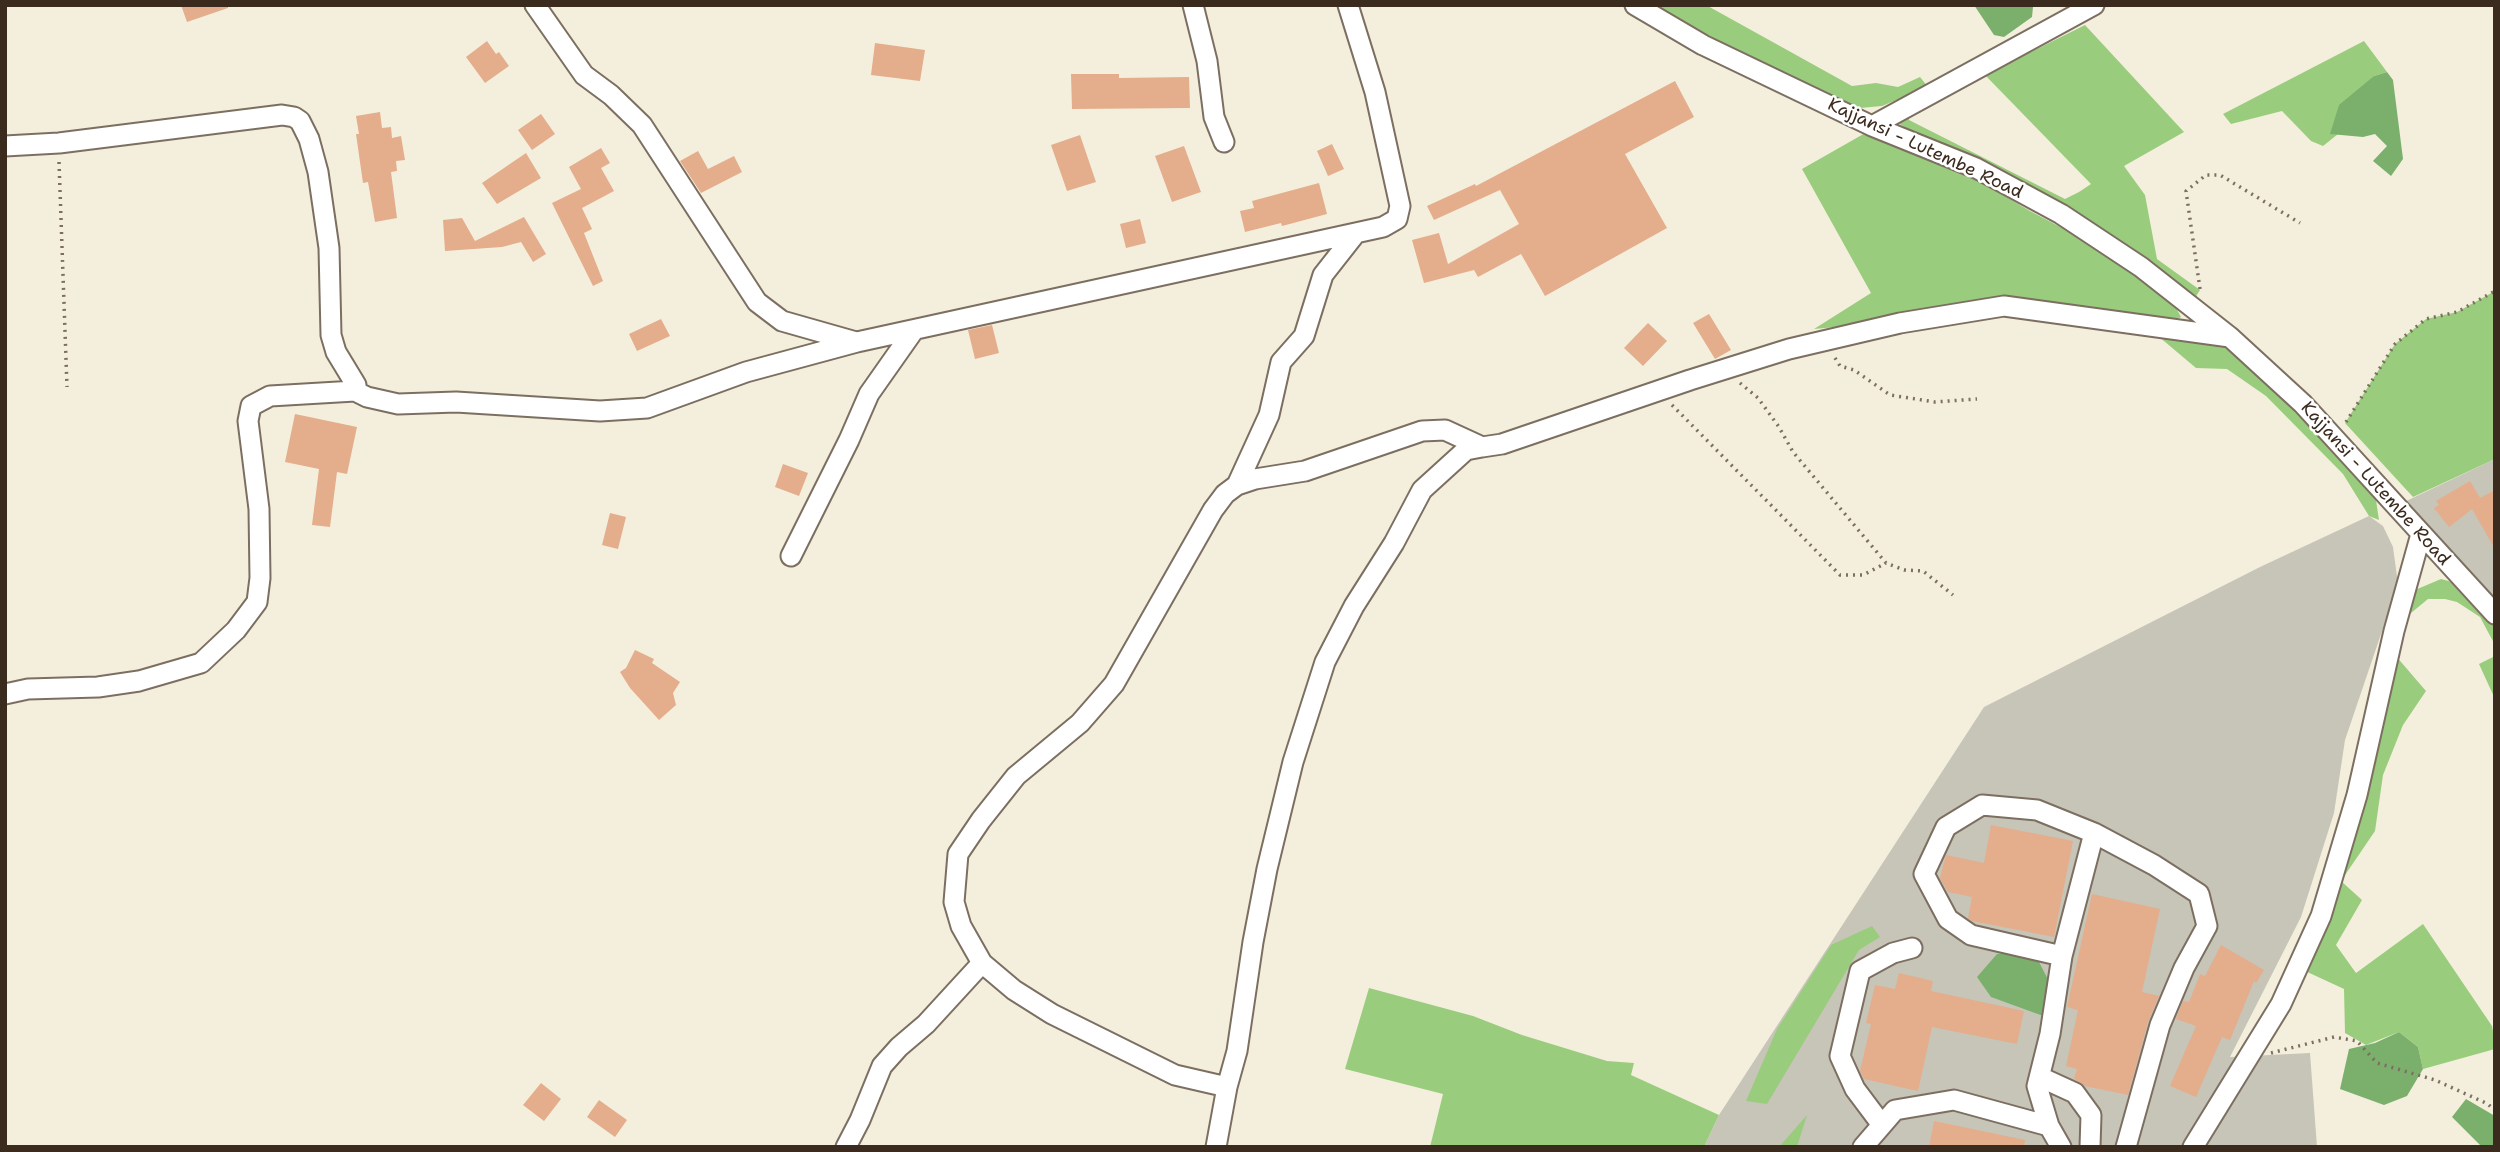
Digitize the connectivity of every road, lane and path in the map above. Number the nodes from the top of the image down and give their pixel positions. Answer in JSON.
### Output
{"nodes":[{"id":1,"x":535,"y":5,"type":"edge"},
{"id":2,"x":1193,"y":5,"type":"edge"},
{"id":3,"x":1348,"y":5,"type":"edge"},
{"id":4,"x":1635,"y":5,"type":"edge"},
{"id":5,"x":2094,"y":5,"type":"edge"},
{"id":6,"x":1872,"y":125,"type":"junction"},
{"id":7,"x":1224,"y":142,"type":"dead end"},
{"id":8,"x":59,"y":143,"type":"junction"},
{"id":9,"x":5,"y":146,"type":"edge"},
{"id":10,"x":2300,"y":223,"type":"dead end"},
{"id":11,"x":1356,"y":233,"type":"junction"},
{"id":12,"x":2495,"y":291,"type":"edge"},
{"id":13,"x":2190,"y":306,"type":"junction"},
{"id":14,"x":914,"y":330,"type":"junction"},
{"id":15,"x":2230,"y":337,"type":"junction"},
{"id":16,"x":1824,"y":341,"type":"junction"},
{"id":17,"x":858,"y":342,"type":"junction"},
{"id":18,"x":1724,"y":370,"type":"junction"},
{"id":19,"x":68,"y":387,"type":"dead end"},
{"id":20,"x":355,"y":391,"type":"junction"},
{"id":21,"x":1658,"y":391,"type":"junction"},
{"id":22,"x":1977,"y":399,"type":"dead end"},
{"id":23,"x":2335,"y":439,"type":"junction"},
{"id":24,"x":1482,"y":447,"type":"junction"},
{"id":25,"x":1237,"y":485,"type":"junction"},
{"id":26,"x":2421,"y":534,"type":"junction"},
{"id":27,"x":791,"y":556,"type":"dead end"},
{"id":28,"x":1886,"y":563,"type":"junction"},
{"id":29,"x":1953,"y":595,"type":"dead end"},
{"id":30,"x":2495,"y":614,"type":"edge"},
{"id":31,"x":5,"y":694,"type":"edge"},
{"id":32,"x":2094,"y":832,"type":"junction"},
{"id":33,"x":1912,"y":948,"type":"dead end"},
{"id":34,"x":2062,"y":957,"type":"junction"},
{"id":35,"x":982,"y":962,"type":"junction"},
{"id":36,"x":2249,"y":1057,"type":"junction"},
{"id":37,"x":2039,"y":1077,"type":"junction"},
{"id":38,"x":1227,"y":1087,"type":"junction"},
{"id":39,"x":2495,"y":1111,"type":"edge"},
{"id":40,"x":1882,"y":1125,"type":"junction"},
{"id":41,"x":2049,"y":1126,"type":"junction"},
{"id":42,"x":846,"y":1147,"type":"edge"},
{"id":43,"x":1216,"y":1147,"type":"edge"},
{"id":44,"x":1863,"y":1147,"type":"edge"},
{"id":45,"x":2061,"y":1147,"type":"edge"},
{"id":46,"x":2090,"y":1147,"type":"edge"},
{"id":47,"x":2126,"y":1147,"type":"edge"},
{"id":48,"x":2193,"y":1147,"type":"edge"}],
"edges":[{"from":1,"to":17,"type":"street"},
{"from":2,"to":7,"type":"street"},
{"from":3,"to":11,"type":"street"},
{"from":4,"to":6,"type":"street","name":"Kajjansi - Lutembe Road"},
{"from":5,"to":6,"type":"street"},
{"from":6,"to":13,"type":"street","name":"Kajjansi - Lutembe Road"},
{"from":8,"to":9,"type":"street"},
{"from":8,"to":19,"type":"path"},
{"from":8,"to":20,"type":"street"},
{"from":10,"to":13,"type":"path"},
{"from":11,"to":14,"type":"street"},
{"from":11,"to":25,"type":"street"},
{"from":12,"to":23,"type":"path"},
{"from":13,"to":15,"type":"street","name":"Kajjansi - Lutembe Road"},
{"from":14,"to":17,"type":"street"},
{"from":14,"to":27,"type":"street"},
{"from":15,"to":16,"type":"street"},
{"from":15,"to":23,"type":"street","name":"Kajjansi - Lutembe Road"},
{"from":16,"to":18,"type":"street"},
{"from":16,"to":22,"type":"path"},
{"from":17,"to":20,"type":"street"},
{"from":18,"to":21,"type":"street"},
{"from":18,"to":28,"type":"path"},
{"from":20,"to":31,"type":"street"},
{"from":21,"to":24,"type":"street"},
{"from":21,"to":28,"type":"path"},
{"from":23,"to":26,"type":"street","name":"Kajjansi - Lutembe Road"},
{"from":24,"to":25,"type":"street"},
{"from":24,"to":38,"type":"street"},
{"from":25,"to":35,"type":"street"},
{"from":26,"to":30,"type":"street","name":"Kajjansi - Lutembe Road"},
{"from":26,"to":36,"type":"street"},
{"from":28,"to":29,"type":"path"},
{"from":32,"to":34,"type":"street"},
{"from":32,"to":34,"type":"street"},
{"from":32,"to":47,"type":"street"},
{"from":33,"to":40,"type":"street"},
{"from":34,"to":37,"type":"street"},
{"from":35,"to":38,"type":"street"},
{"from":35,"to":42,"type":"street"},
{"from":36,"to":39,"type":"path"},
{"from":36,"to":48,"type":"street"},
{"from":37,"to":41,"type":"street"},
{"from":37,"to":46,"type":"street"},
{"from":38,"to":43,"type":"street"},
{"from":40,"to":41,"type":"street"},
{"from":40,"to":44,"type":"street"},
{"from":41,"to":45,"type":"street"}]}
